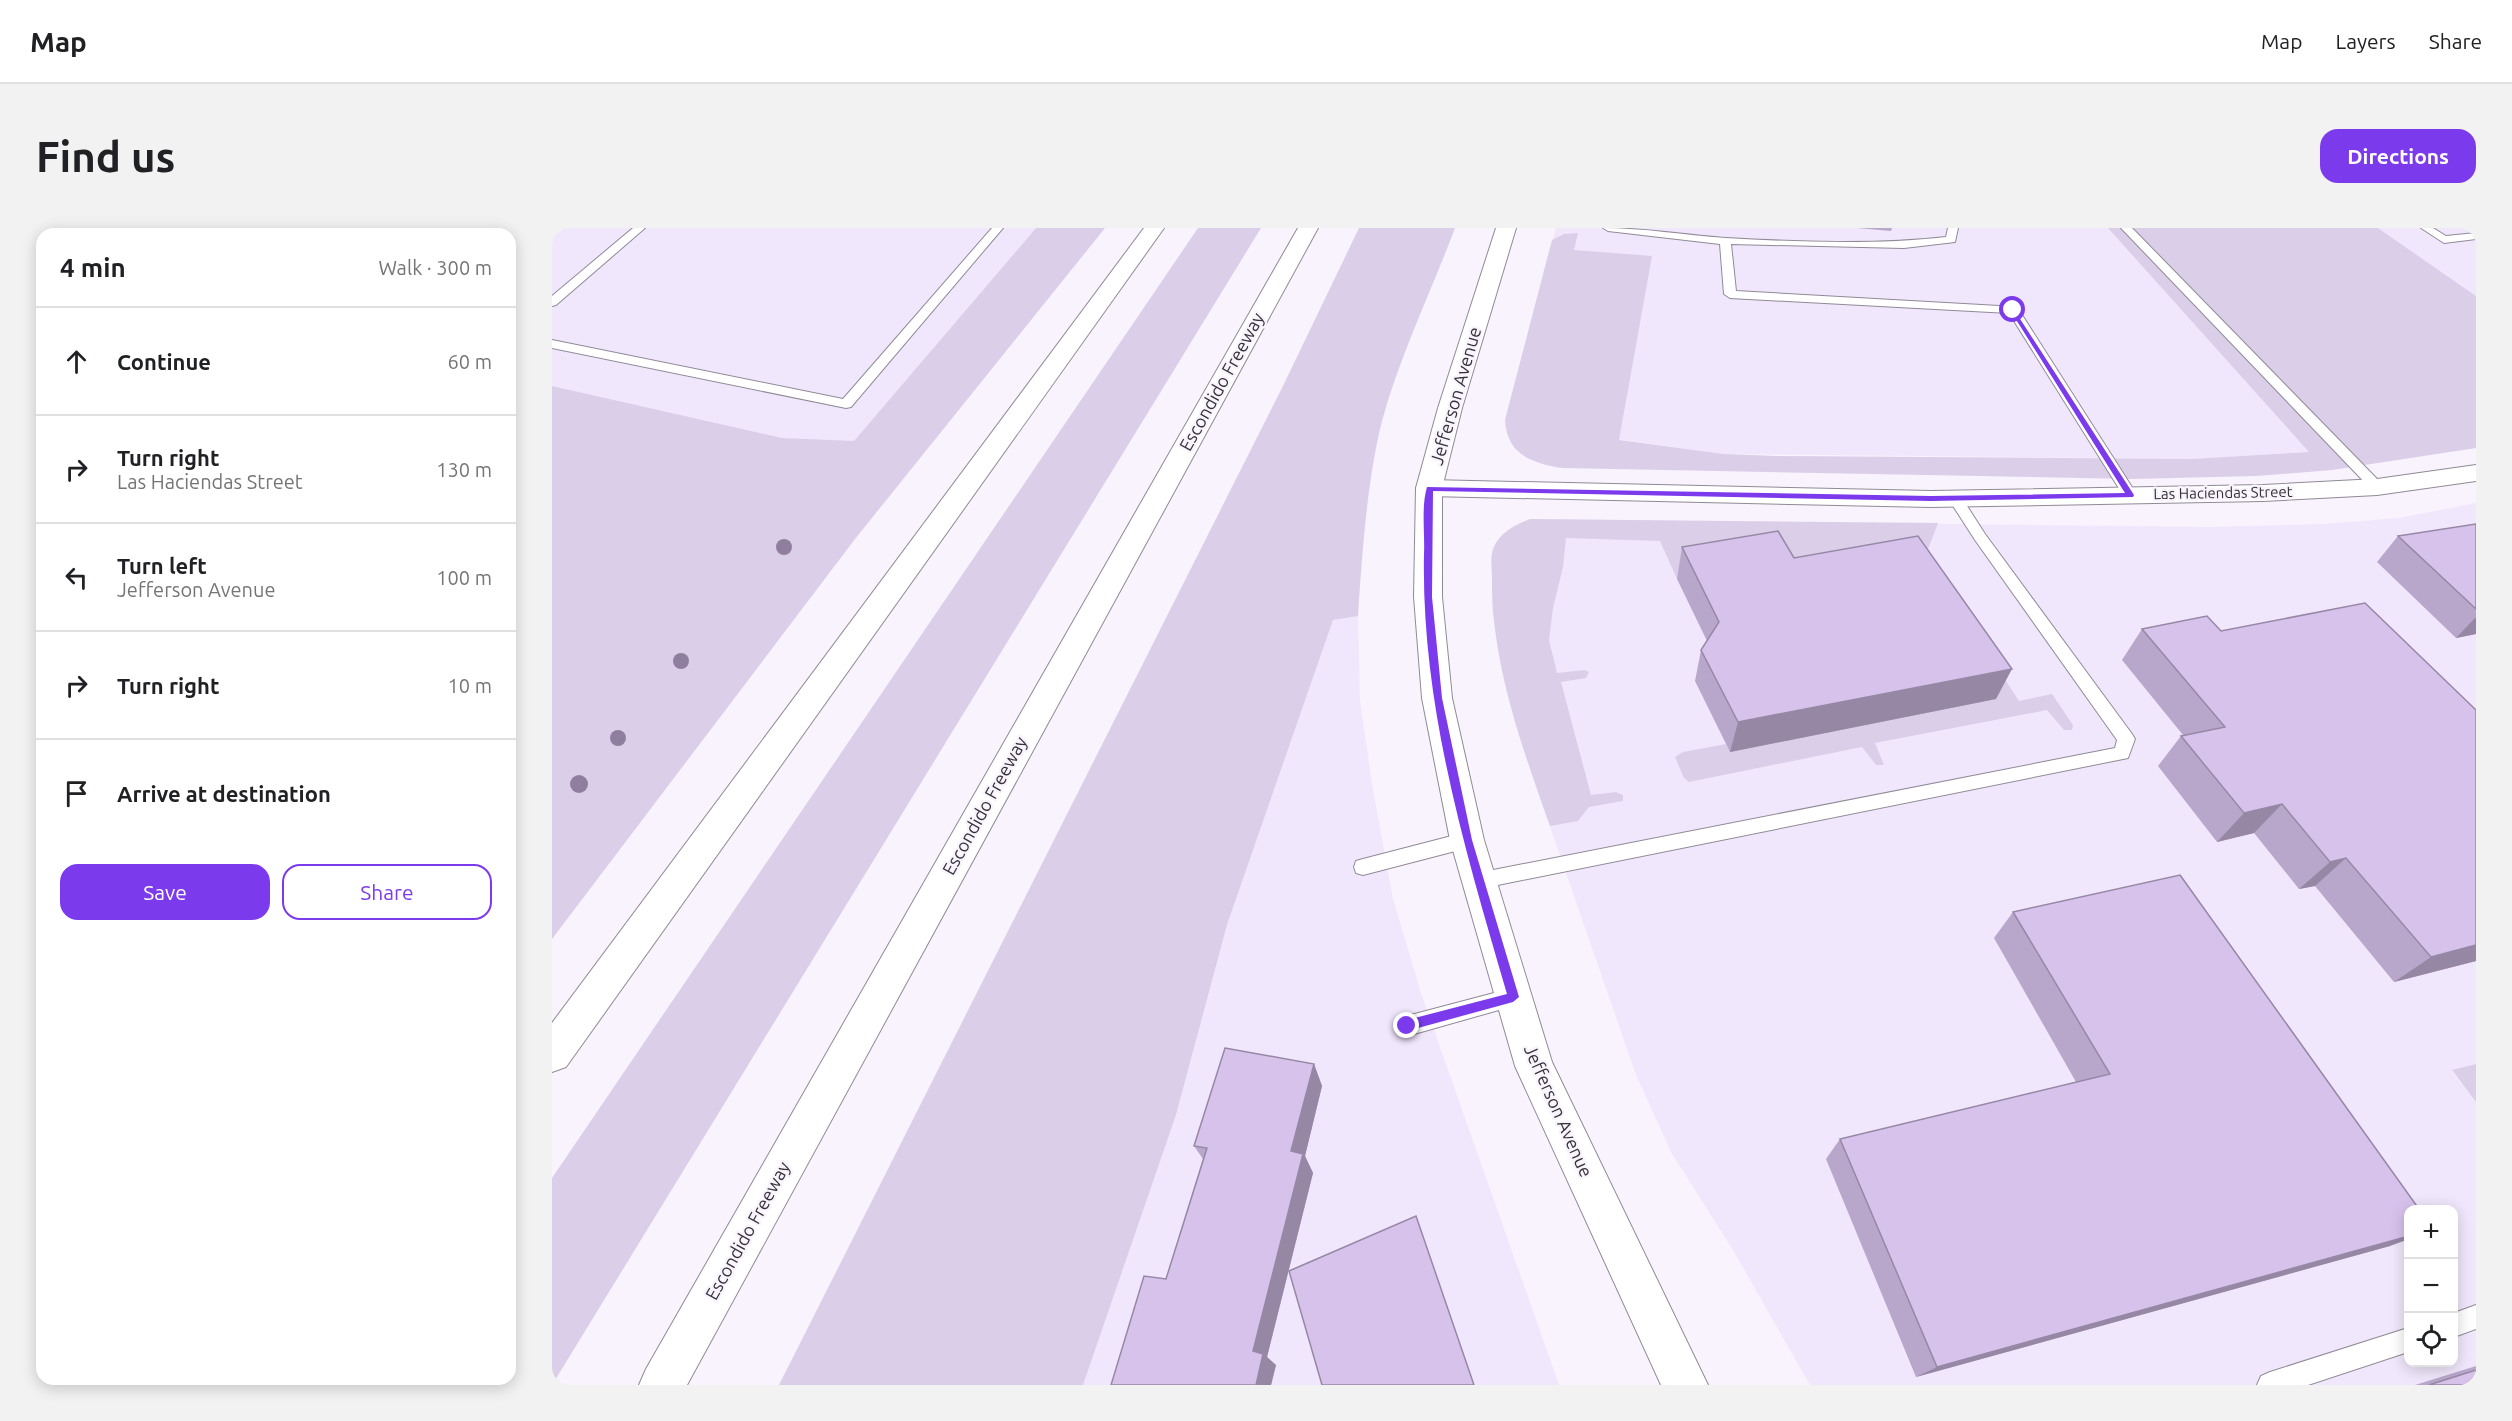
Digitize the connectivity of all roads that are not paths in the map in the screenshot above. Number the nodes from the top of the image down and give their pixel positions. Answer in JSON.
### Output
{"nodes":[{"id":1,"x":640,"y":228,"type":"edge"},
{"id":2,"x":998,"y":228,"type":"edge"},
{"id":3,"x":1154,"y":228,"type":"edge"},
{"id":4,"x":1308,"y":228,"type":"edge"},
{"id":5,"x":1506,"y":228,"type":"edge"},
{"id":6,"x":1608,"y":228,"type":"edge"},
{"id":7,"x":1953,"y":228,"type":"edge"},
{"id":8,"x":2126,"y":228,"type":"edge"},
{"id":9,"x":2426,"y":228,"type":"edge"},
{"id":10,"x":2476,"y":236,"type":"edge"},
{"id":11,"x":1725,"y":242,"type":"junction"},
{"id":12,"x":555,"y":297,"type":"edge"},
{"id":13,"x":552,"y":344,"type":"edge"},
{"id":14,"x":2476,"y":473,"type":"edge"},
{"id":15,"x":1429,"y":488,"type":"junction"},
{"id":16,"x":2377,"y":488,"type":"junction"},
{"id":17,"x":2130,"y":495,"type":"junction"},
{"id":18,"x":1955,"y":498,"type":"junction"},
{"id":19,"x":1467,"y":840,"type":"junction"},
{"id":20,"x":1363,"y":867,"type":"dead end"},
{"id":21,"x":1478,"y":881,"type":"junction"},
{"id":22,"x":1513,"y":997,"type":"junction"},
{"id":23,"x":1407,"y":1026,"type":"dead end"},
{"id":24,"x":552,"y":1054,"type":"edge"},
{"id":25,"x":2476,"y":1317,"type":"edge"},
{"id":26,"x":2458,"y":1324,"type":"edge"},
{"id":27,"x":2404,"y":1342,"type":"edge"},
{"id":28,"x":662,"y":1385,"type":"edge"},
{"id":29,"x":1685,"y":1385,"type":"edge"},
{"id":30,"x":2270,"y":1385,"type":"edge"}],
"edges":[{"from":1,"to":12,"type":"lane"},
{"from":2,"to":13,"type":"lane"},
{"from":3,"to":24,"type":"main road"},
{"from":4,"to":28,"type":"main road","name":"Escondido Freeway"},
{"from":5,"to":15,"type":"main road","name":"Jefferson Avenue"},
{"from":6,"to":11,"type":"lane"},
{"from":7,"to":11,"type":"lane"},
{"from":8,"to":16,"type":"lane"},
{"from":9,"to":10,"type":"lane"},
{"from":11,"to":17,"type":"lane"},
{"from":14,"to":16,"type":"main road","name":"Las Haciendas Street"},
{"from":15,"to":18,"type":"main road","name":"Las Haciendas Street"},
{"from":15,"to":19,"type":"main road","name":"Jefferson Avenue"},
{"from":16,"to":17,"type":"main road","name":"Las Haciendas Street"},
{"from":17,"to":18,"type":"main road","name":"Las Haciendas Street"},
{"from":18,"to":21,"type":"lane"},
{"from":19,"to":20,"type":"lane"},
{"from":19,"to":21,"type":"main road","name":"Jefferson Avenue"},
{"from":21,"to":22,"type":"main road","name":"Jefferson Avenue"},
{"from":22,"to":23,"type":"lane"},
{"from":22,"to":29,"type":"main road","name":"Jefferson Avenue"},
{"from":25,"to":26,"type":"lane"},
{"from":27,"to":30,"type":"lane"}]}
